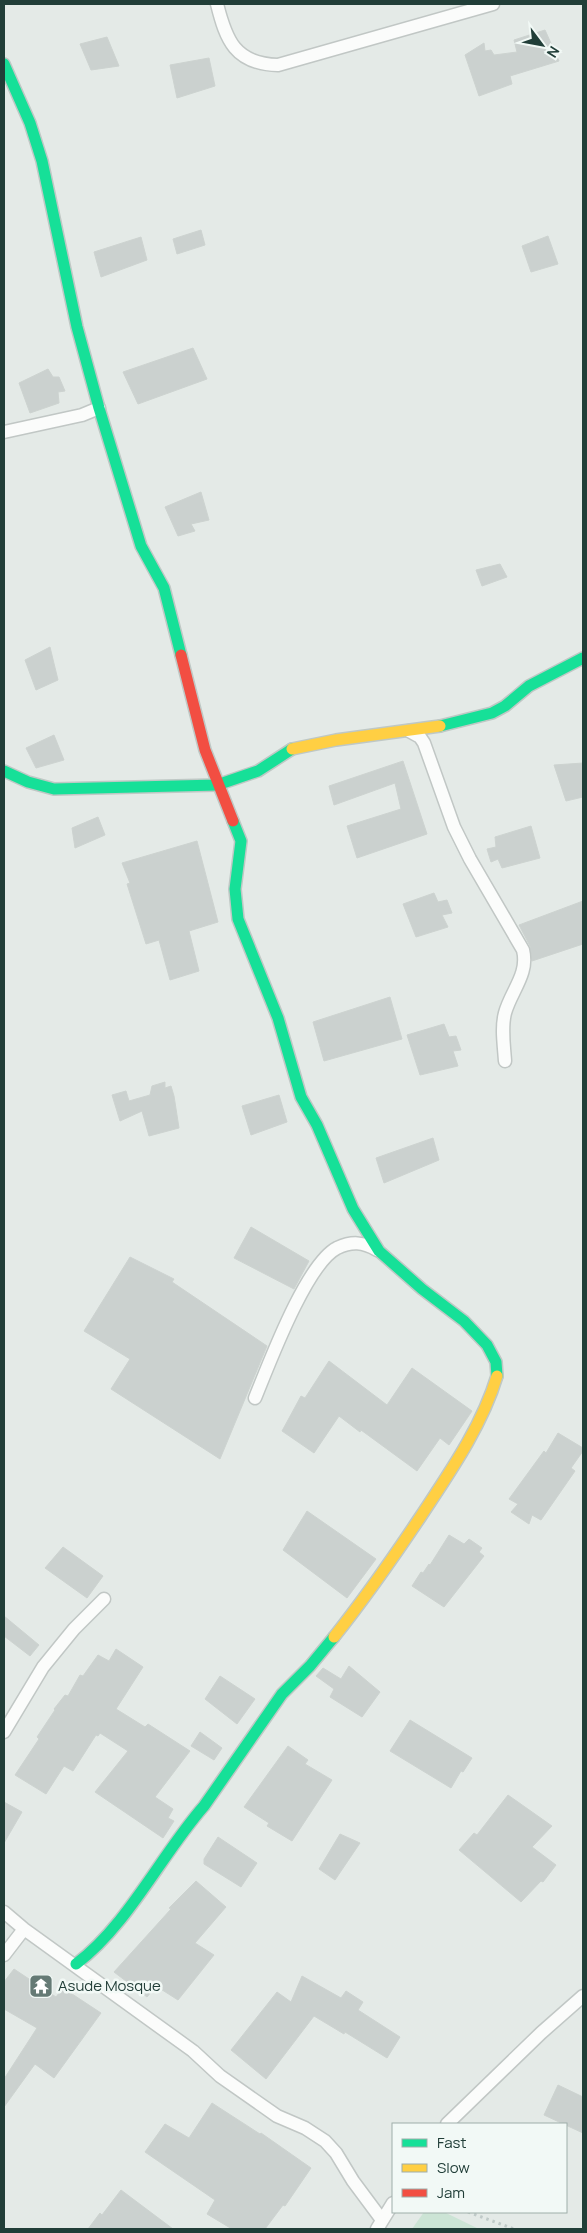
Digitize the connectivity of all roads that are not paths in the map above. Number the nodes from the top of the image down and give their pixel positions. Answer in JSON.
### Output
{"nodes":[{"id":1,"x":217,"y":4,"type":"edge"},
{"id":2,"x":493,"y":4,"type":"edge"},
{"id":3,"x":4,"y":64,"type":"edge"},
{"id":4,"x":99,"y":408,"type":"junction"},
{"id":5,"x":4,"y":432,"type":"edge"},
{"id":6,"x":583,"y":658,"type":"edge"},
{"id":7,"x":409,"y":730,"type":"junction"},
{"id":8,"x":4,"y":771,"type":"edge"},
{"id":9,"x":217,"y":785,"type":"junction"},
{"id":10,"x":505,"y":1060,"type":"dead end"},
{"id":11,"x":379,"y":1251,"type":"junction"},
{"id":12,"x":255,"y":1398,"type":"dead end"},
{"id":13,"x":104,"y":1600,"type":"dead end"},
{"id":14,"x":4,"y":1732,"type":"edge"},
{"id":15,"x":4,"y":1912,"type":"edge"},
{"id":16,"x":24,"y":1929,"type":"junction"},
{"id":17,"x":4,"y":1955,"type":"edge"},
{"id":18,"x":76,"y":1964,"type":"junction"},
{"id":19,"x":583,"y":1996,"type":"edge"},
{"id":20,"x":448,"y":2123,"type":"edge"},
{"id":21,"x":392,"y":2205,"type":"edge"},
{"id":22,"x":379,"y":2225,"type":"edge"}],
"edges":[{"from":1,"to":2,"type":"street"},
{"from":3,"to":4,"type":"street"},
{"from":4,"to":5,"type":"street"},
{"from":4,"to":9,"type":"street"},
{"from":6,"to":7,"type":"street"},
{"from":7,"to":9,"type":"street"},
{"from":7,"to":10,"type":"street"},
{"from":8,"to":9,"type":"street"},
{"from":9,"to":11,"type":"street"},
{"from":11,"to":12,"type":"street"},
{"from":11,"to":18,"type":"street"},
{"from":13,"to":14,"type":"street"},
{"from":15,"to":16,"type":"street"},
{"from":16,"to":17,"type":"street"},
{"from":16,"to":18,"type":"street"},
{"from":18,"to":22,"type":"street"},
{"from":19,"to":20,"type":"street"},
{"from":21,"to":22,"type":"street"}]}
